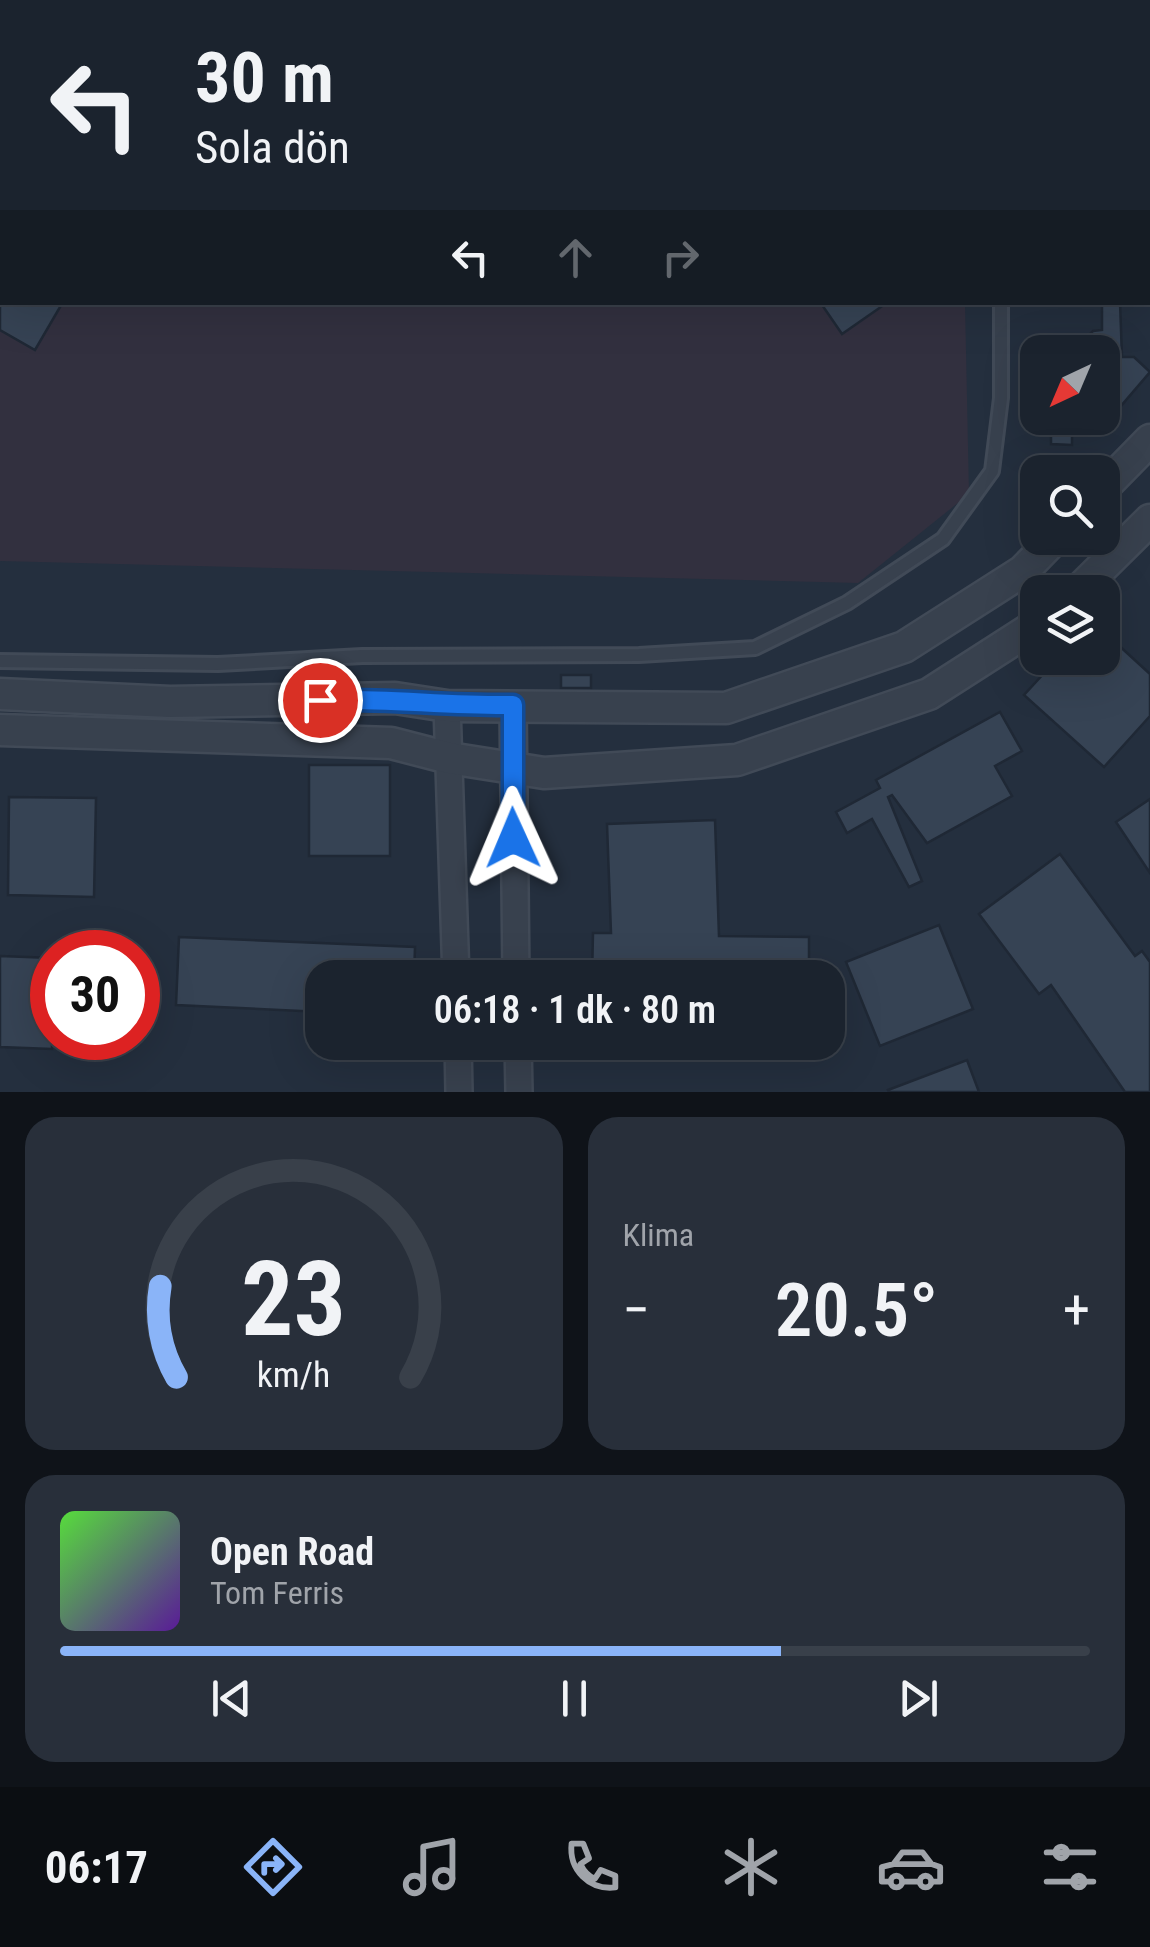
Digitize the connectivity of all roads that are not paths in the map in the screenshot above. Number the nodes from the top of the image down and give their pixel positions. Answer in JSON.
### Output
{"nodes":[{"id":1,"x":1001,"y":305,"type":"edge"},
{"id":2,"x":1150,"y":440,"type":"edge"},
{"id":3,"x":1120,"y":471,"type":"edge"},
{"id":4,"x":1150,"y":520,"type":"edge"},
{"id":5,"x":1038,"y":555,"type":"edge"},
{"id":6,"x":1094,"y":575,"type":"edge"},
{"id":7,"x":1020,"y":636,"type":"edge"},
{"id":8,"x":0,"y":662,"type":"edge"},
{"id":9,"x":0,"y":694,"type":"edge"},
{"id":10,"x":513,"y":705,"type":"junction"},
{"id":11,"x":447,"y":706,"type":"junction"},
{"id":12,"x":0,"y":730,"type":"edge"},
{"id":13,"x":449,"y":758,"type":"junction"},
{"id":14,"x":512,"y":769,"type":"junction"},
{"id":15,"x":455,"y":960,"type":"edge"},
{"id":16,"x":516,"y":960,"type":"edge"},
{"id":17,"x":459,"y":1060,"type":"edge"},
{"id":18,"x":518,"y":1060,"type":"edge"},
{"id":19,"x":460,"y":1092,"type":"edge"},
{"id":20,"x":518,"y":1092,"type":"edge"}],
"edges":[{"from":1,"to":8,"type":"lane"},
{"from":2,"to":3,"type":"street"},
{"from":4,"to":6,"type":"street"},
{"from":5,"to":10,"type":"street"},
{"from":7,"to":14,"type":"street"},
{"from":9,"to":11,"type":"street"},
{"from":10,"to":11,"type":"street"},
{"from":10,"to":14,"type":"street"},
{"from":11,"to":13,"type":"street"},
{"from":12,"to":13,"type":"street"},
{"from":13,"to":14,"type":"street"},
{"from":13,"to":15,"type":"street"},
{"from":14,"to":16,"type":"street"},
{"from":17,"to":19,"type":"street"},
{"from":18,"to":20,"type":"street"}]}
